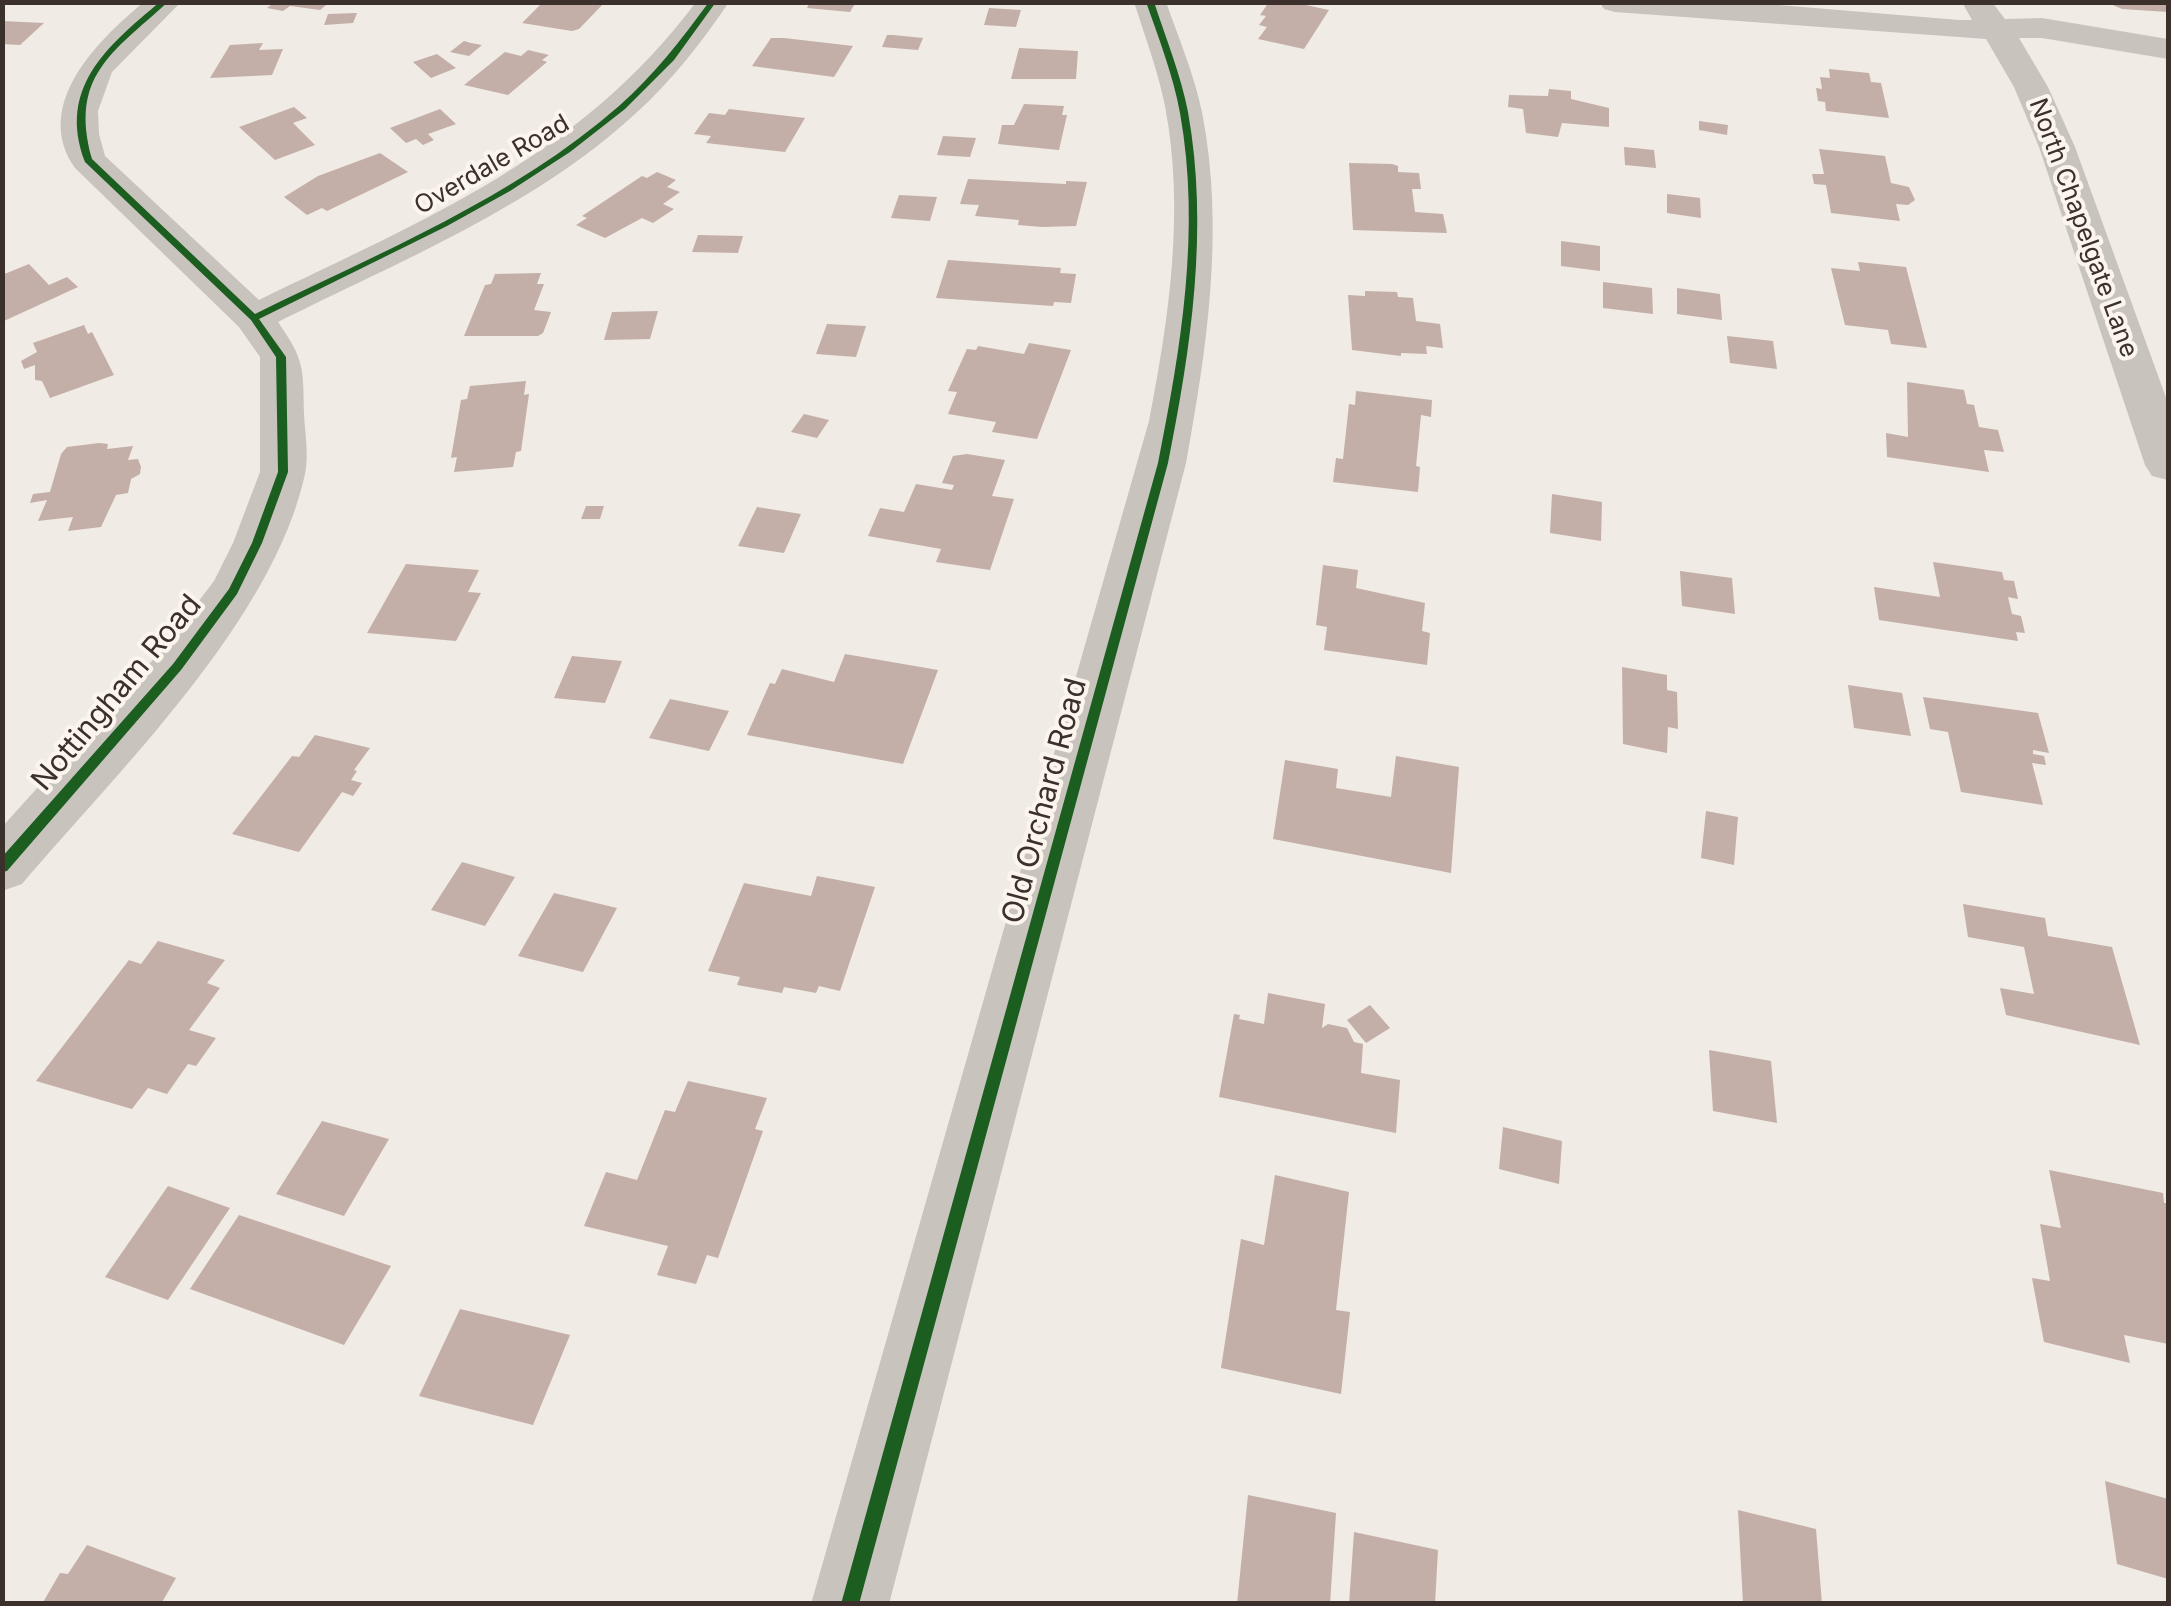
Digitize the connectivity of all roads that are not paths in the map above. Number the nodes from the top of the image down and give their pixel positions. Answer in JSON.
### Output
{"nodes":[{"id":1,"x":164,"y":2,"type":"edge"},
{"id":2,"x":714,"y":2,"type":"edge"},
{"id":3,"x":1150,"y":2,"type":"edge"},
{"id":4,"x":1615,"y":2,"type":"edge"},
{"id":5,"x":1987,"y":16,"type":"edge"},
{"id":6,"x":2168,"y":49,"type":"edge"},
{"id":7,"x":254,"y":318,"type":"junction"},
{"id":8,"x":2168,"y":465,"type":"edge"},
{"id":9,"x":2,"y":866,"type":"edge"},
{"id":10,"x":850,"y":1604,"type":"edge"}],
"edges":[{"from":1,"to":7,"type":"street","name":"Nottingham Road"},
{"from":2,"to":7,"type":"street","name":"Overdale Road"},
{"from":3,"to":10,"type":"street","name":"Old Orchard Road"},
{"from":4,"to":5,"type":"street"},
{"from":5,"to":6,"type":"street"},
{"from":5,"to":8,"type":"street","name":"North Chapelgate Lane"},
{"from":7,"to":9,"type":"street","name":"Nottingham Road"}]}
